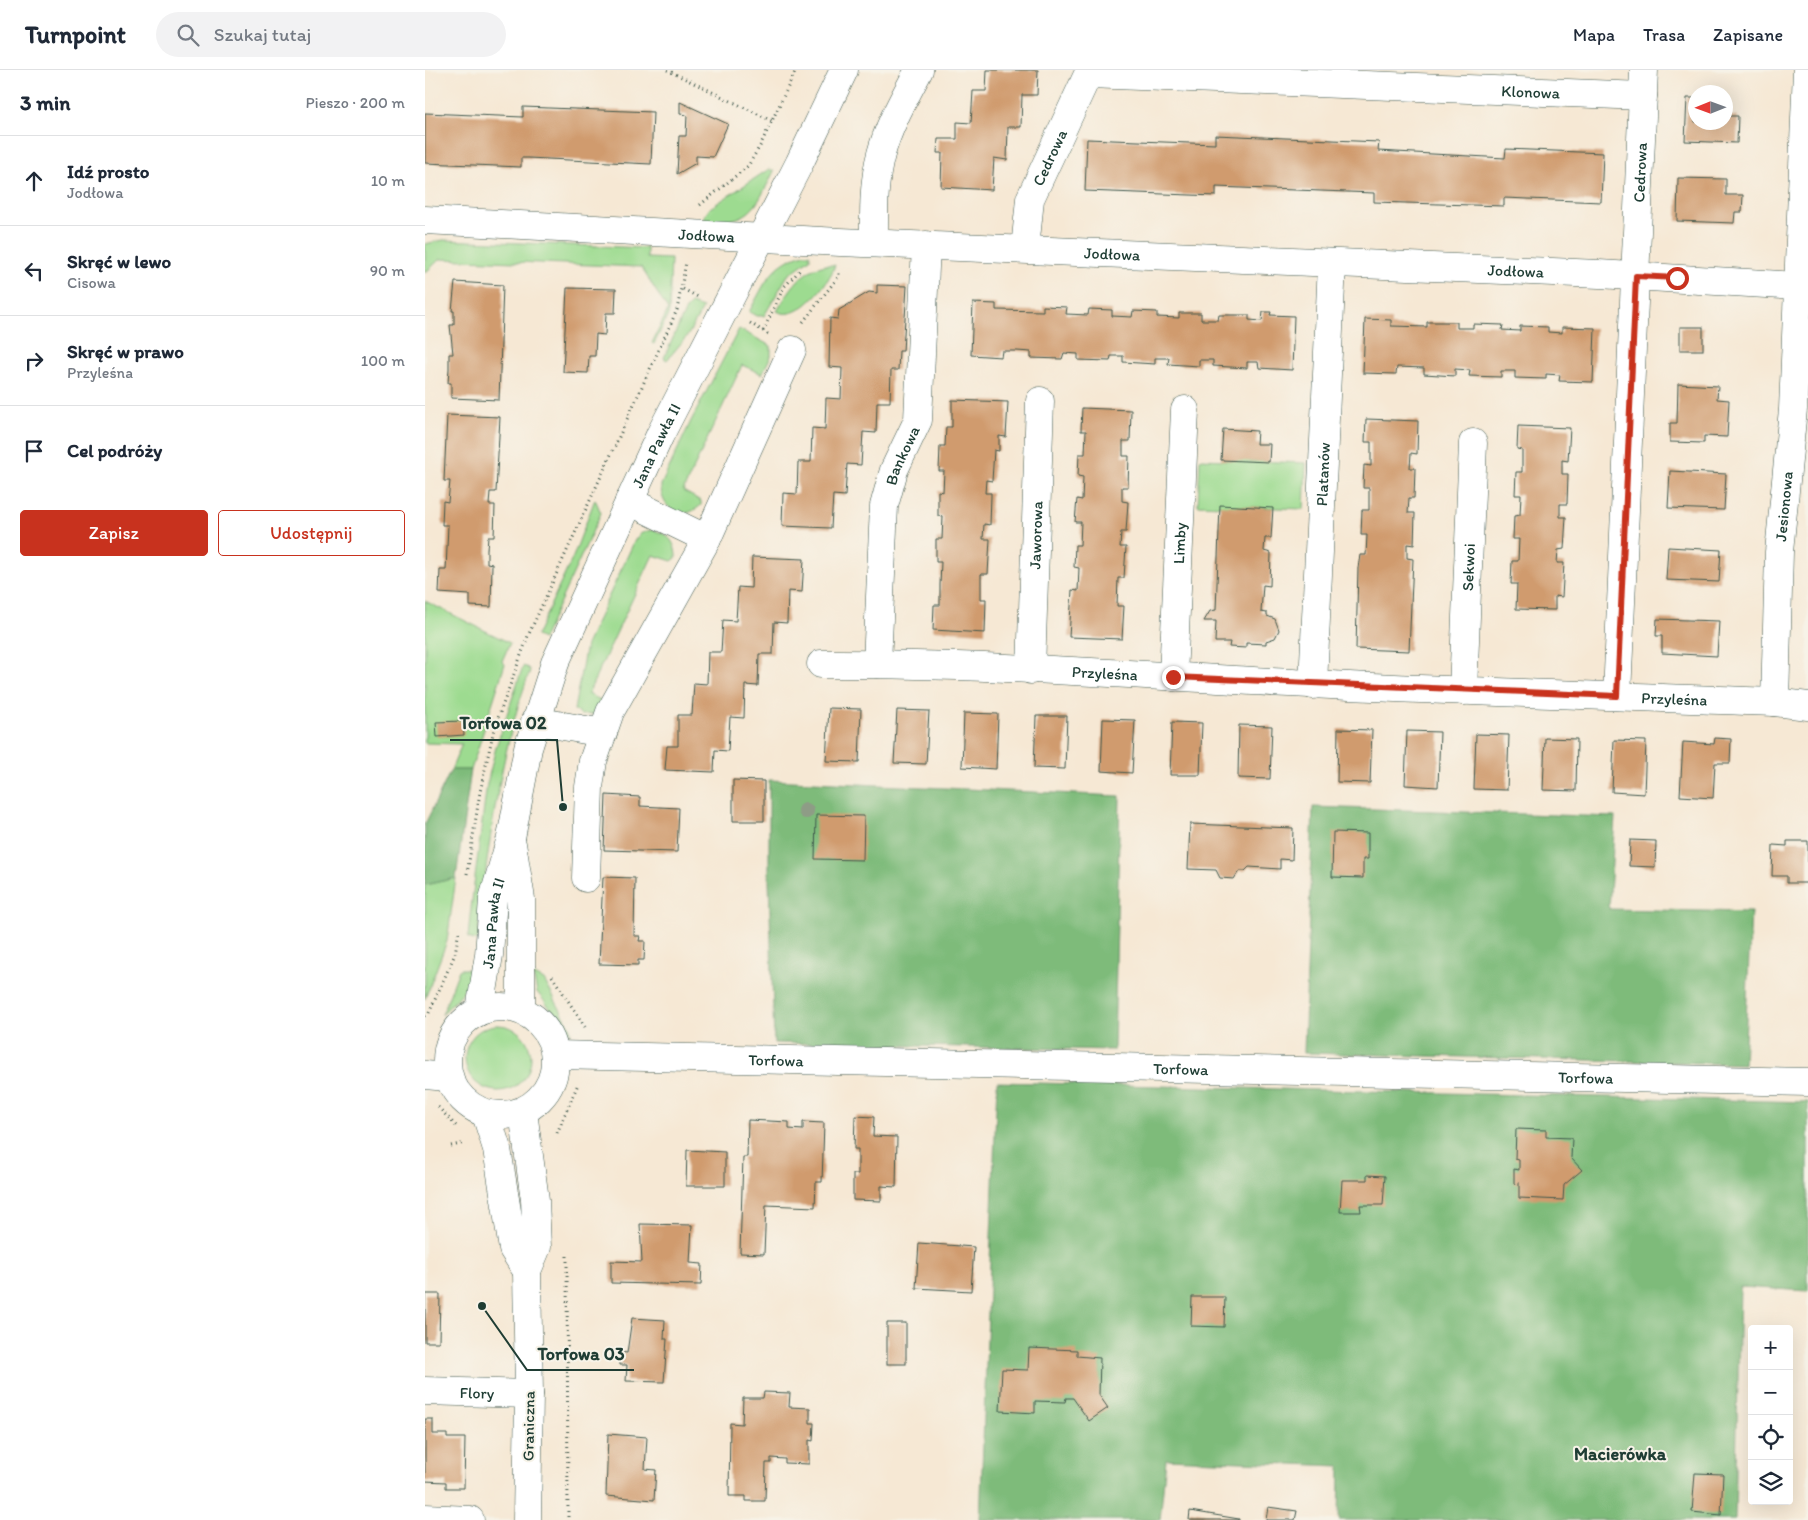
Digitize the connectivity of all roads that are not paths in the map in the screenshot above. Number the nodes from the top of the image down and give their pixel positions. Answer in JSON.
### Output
{"nodes":[{"id":1,"x":844,"y":70,"type":"edge"},
{"id":2,"x":919,"y":70,"type":"edge"},
{"id":3,"x":1807,"y":70,"type":"edge"},
{"id":4,"x":1089,"y":72,"type":"edge"},
{"id":5,"x":1643,"y":83,"type":"edge"},
{"id":6,"x":425,"y":220,"type":"edge"},
{"id":7,"x":762,"y":237,"type":"junction"},
{"id":8,"x":874,"y":242,"type":"junction"},
{"id":9,"x":926,"y":245,"type":"junction"},
{"id":10,"x":1025,"y":249,"type":"junction"},
{"id":11,"x":1332,"y":263,"type":"junction"},
{"id":12,"x":1636,"y":276,"type":"junction"},
{"id":13,"x":1798,"y":286,"type":"junction"},
{"id":14,"x":792,"y":350,"type":"road end"},
{"id":15,"x":1040,"y":401,"type":"dead end"},
{"id":16,"x":1185,"y":410,"type":"dead end"},
{"id":17,"x":1801,"y":410,"type":"edge"},
{"id":18,"x":1473,"y":443,"type":"dead end"},
{"id":19,"x":629,"y":501,"type":"junction"},
{"id":20,"x":707,"y":539,"type":"junction"},
{"id":21,"x":821,"y":664,"type":"dead end"},
{"id":22,"x":877,"y":664,"type":"junction"},
{"id":23,"x":1031,"y":670,"type":"junction"},
{"id":24,"x":1173,"y":677,"type":"junction"},
{"id":25,"x":1313,"y":684,"type":"junction"},
{"id":26,"x":1463,"y":691,"type":"junction"},
{"id":27,"x":1617,"y":696,"type":"junction"},
{"id":28,"x":1775,"y":702,"type":"junction"},
{"id":29,"x":1808,"y":706,"type":"edge"},
{"id":30,"x":535,"y":721,"type":"junction"},
{"id":31,"x":603,"y":733,"type":"junction"},
{"id":32,"x":511,"y":838,"type":"junction"},
{"id":33,"x":586,"y":878,"type":"dead end"},
{"id":34,"x":480,"y":1010,"type":"junction"},
{"id":35,"x":521,"y":1010,"type":"junction"},
{"id":36,"x":437,"y":1042,"type":"edge"},
{"id":37,"x":555,"y":1055,"type":"junction"},
{"id":38,"x":437,"y":1076,"type":"edge"},
{"id":39,"x":1808,"y":1082,"type":"edge"},
{"id":40,"x":523,"y":1112,"type":"junction"},
{"id":41,"x":486,"y":1114,"type":"junction"},
{"id":42,"x":527,"y":1271,"type":"junction"},
{"id":43,"x":425,"y":1391,"type":"edge"},
{"id":44,"x":529,"y":1394,"type":"junction"},
{"id":45,"x":425,"y":1518,"type":"edge"},
{"id":46,"x":470,"y":1520,"type":"edge"},
{"id":47,"x":527,"y":1520,"type":"edge"}],
"edges":[{"from":1,"to":7,"type":"street","name":"Jana Pawła II"},
{"from":2,"to":8,"type":"street"},
{"from":3,"to":13,"type":"street","name":"Jesionowa"},
{"from":4,"to":5,"type":"street","name":"Klonowa"},
{"from":4,"to":10,"type":"street","name":"Cedrowa"},
{"from":5,"to":12,"type":"street","name":"Cedrowa"},
{"from":6,"to":7,"type":"street","name":"Jodłowa"},
{"from":7,"to":8,"type":"street","name":"Jodłowa"},
{"from":7,"to":19,"type":"street","name":"Jana Pawła II"},
{"from":8,"to":9,"type":"street","name":"Jodłowa"},
{"from":9,"to":10,"type":"street","name":"Jodłowa"},
{"from":9,"to":22,"type":"street","name":"Bankowa"},
{"from":10,"to":11,"type":"street","name":"Jodłowa"},
{"from":11,"to":12,"type":"street","name":"Jodłowa"},
{"from":11,"to":25,"type":"street","name":"Platanów"},
{"from":12,"to":13,"type":"street","name":"Jodłowa"},
{"from":12,"to":27,"type":"street","name":"Cedrowa"},
{"from":13,"to":17,"type":"street","name":"Jesionowa"},
{"from":14,"to":20,"type":"street"},
{"from":15,"to":23,"type":"street","name":"Jaworowa"},
{"from":16,"to":24,"type":"street","name":"Limby"},
{"from":17,"to":28,"type":"street","name":"Jesionowa"},
{"from":18,"to":26,"type":"street","name":"Sekwoi"},
{"from":19,"to":20,"type":"street"},
{"from":19,"to":30,"type":"street","name":"Jana Pawła II"},
{"from":20,"to":31,"type":"street"},
{"from":21,"to":22,"type":"street","name":"Przyleśna"},
{"from":22,"to":23,"type":"street","name":"Przyleśna"},
{"from":23,"to":24,"type":"street","name":"Przyleśna"},
{"from":24,"to":25,"type":"street","name":"Przyleśna"},
{"from":25,"to":26,"type":"street","name":"Przyleśna"},
{"from":26,"to":27,"type":"street","name":"Przyleśna"},
{"from":27,"to":28,"type":"street","name":"Przyleśna"},
{"from":28,"to":29,"type":"street","name":"Przyleśna"},
{"from":30,"to":31,"type":"street"},
{"from":30,"to":32,"type":"street","name":"Jana Pawła II"},
{"from":31,"to":33,"type":"street"},
{"from":32,"to":34,"type":"street","name":"Jana Pawła II"},
{"from":32,"to":35,"type":"street","name":"Jana Pawła II"},
{"from":34,"to":35,"type":"street"},
{"from":34,"to":36,"type":"street"},
{"from":35,"to":37,"type":"street"},
{"from":36,"to":38,"type":"street"},
{"from":37,"to":39,"type":"street","name":"Torfowa"},
{"from":37,"to":40,"type":"street"},
{"from":38,"to":41,"type":"street"},
{"from":40,"to":41,"type":"street"},
{"from":40,"to":42,"type":"street","name":"Graniczna"},
{"from":41,"to":42,"type":"street"},
{"from":42,"to":44,"type":"street","name":"Graniczna"},
{"from":43,"to":44,"type":"street","name":"Flory"},
{"from":44,"to":47,"type":"street","name":"Graniczna"},
{"from":45,"to":46,"type":"street"}]}
